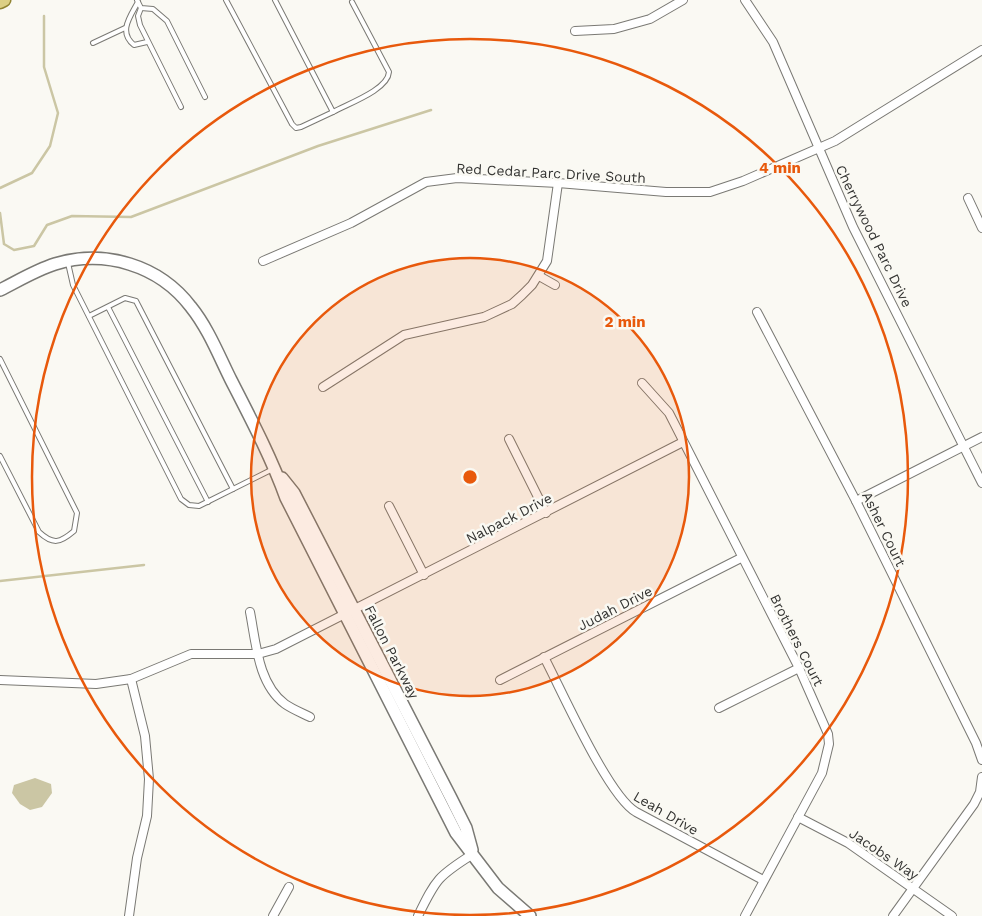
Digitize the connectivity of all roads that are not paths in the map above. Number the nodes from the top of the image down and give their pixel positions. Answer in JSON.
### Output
{"nodes":[{"id":1,"x":4,"y":0,"type":"edge"},
{"id":2,"x":226,"y":0,"type":"edge"},
{"id":3,"x":275,"y":0,"type":"edge"},
{"id":4,"x":683,"y":0,"type":"edge"},
{"id":5,"x":744,"y":0,"type":"edge"},
{"id":6,"x":137,"y":1,"type":"edge"},
{"id":7,"x":0,"y":2,"type":"edge"},
{"id":8,"x":352,"y":2,"type":"dead end"},
{"id":9,"x":141,"y":8,"type":"junction"},
{"id":10,"x":125,"y":28,"type":"junction"},
{"id":11,"x":575,"y":31,"type":"dead end"},
{"id":12,"x":147,"y":42,"type":"junction"},
{"id":13,"x":93,"y":43,"type":"dead end"},
{"id":14,"x":982,"y":50,"type":"edge"},
{"id":15,"x":205,"y":97,"type":"dead end"},
{"id":16,"x":180,"y":107,"type":"dead end"},
{"id":17,"x":333,"y":112,"type":"junction"},
{"id":18,"x":818,"y":147,"type":"junction"},
{"id":19,"x":558,"y":183,"type":"junction"},
{"id":20,"x":968,"y":198,"type":"dead end"},
{"id":21,"x":982,"y":228,"type":"edge"},
{"id":22,"x":67,"y":261,"type":"junction"},
{"id":23,"x":263,"y":261,"type":"dead end"},
{"id":24,"x":539,"y":276,"type":"junction"},
{"id":25,"x":555,"y":285,"type":"dead end"},
{"id":26,"x":0,"y":290,"type":"edge"},
{"id":27,"x":108,"y":307,"type":"junction"},
{"id":28,"x":757,"y":312,"type":"dead end"},
{"id":29,"x":89,"y":316,"type":"junction"},
{"id":30,"x":0,"y":359,"type":"edge"},
{"id":31,"x":642,"y":383,"type":"dead end"},
{"id":32,"x":323,"y":387,"type":"dead end"},
{"id":33,"x":982,"y":437,"type":"edge"},
{"id":34,"x":509,"y":438,"type":"dead end"},
{"id":35,"x":683,"y":442,"type":"junction"},
{"id":36,"x":963,"y":446,"type":"junction"},
{"id":37,"x":0,"y":456,"type":"edge"},
{"id":38,"x":275,"y":468,"type":"junction"},
{"id":39,"x":982,"y":483,"type":"edge"},
{"id":40,"x":233,"y":489,"type":"junction"},
{"id":41,"x":856,"y":500,"type":"junction"},
{"id":42,"x":208,"y":502,"type":"junction"},
{"id":43,"x":389,"y":506,"type":"dead end"},
{"id":44,"x":546,"y":512,"type":"junction"},
{"id":45,"x":741,"y":558,"type":"junction"},
{"id":46,"x":424,"y":576,"type":"junction"},
{"id":47,"x":250,"y":612,"type":"dead end"},
{"id":48,"x":350,"y":612,"type":"junction"},
{"id":49,"x":258,"y":654,"type":"junction"},
{"id":50,"x":544,"y":657,"type":"junction"},
{"id":51,"x":799,"y":668,"type":"junction"},
{"id":52,"x":131,"y":679,"type":"junction"},
{"id":53,"x":0,"y":680,"type":"edge"},
{"id":54,"x":500,"y":680,"type":"dead end"},
{"id":55,"x":719,"y":708,"type":"dead end"},
{"id":56,"x":310,"y":717,"type":"dead end"},
{"id":57,"x":982,"y":760,"type":"edge"},
{"id":58,"x":982,"y":777,"type":"edge"},
{"id":59,"x":981,"y":793,"type":"edge"},
{"id":60,"x":798,"y":817,"type":"junction"},
{"id":61,"x":474,"y":854,"type":"junction"},
{"id":62,"x":763,"y":880,"type":"junction"},
{"id":63,"x":289,"y":887,"type":"dead end"},
{"id":64,"x":912,"y":888,"type":"junction"},
{"id":65,"x":128,"y":916,"type":"edge"},
{"id":66,"x":273,"y":916,"type":"edge"},
{"id":67,"x":418,"y":916,"type":"edge"},
{"id":68,"x":530,"y":916,"type":"edge"},
{"id":69,"x":745,"y":916,"type":"edge"},
{"id":70,"x":892,"y":916,"type":"edge"},
{"id":71,"x":952,"y":916,"type":"edge"}],
"edges":[{"from":1,"to":7,"type":"main road"},
{"from":2,"to":17,"type":"lane"},
{"from":3,"to":17,"type":"lane"},
{"from":4,"to":11,"type":"street"},
{"from":5,"to":18,"type":"street","name":"Cherrywood Parc Drive"},
{"from":6,"to":9,"type":"lane"},
{"from":6,"to":10,"type":"lane"},
{"from":8,"to":17,"type":"lane"},
{"from":9,"to":12,"type":"lane"},
{"from":9,"to":15,"type":"lane"},
{"from":10,"to":12,"type":"lane"},
{"from":10,"to":13,"type":"lane"},
{"from":12,"to":16,"type":"lane"},
{"from":14,"to":18,"type":"street","name":"Red Cedar Parc Drive South"},
{"from":18,"to":19,"type":"street","name":"Red Cedar Parc Drive South"},
{"from":18,"to":36,"type":"street","name":"Cherrywood Parc Drive"},
{"from":19,"to":23,"type":"street","name":"Red Cedar Parc Drive South"},
{"from":19,"to":24,"type":"street"},
{"from":20,"to":21,"type":"street"},
{"from":22,"to":26,"type":"street","name":"Fallon Parkway"},
{"from":22,"to":29,"type":"lane"},
{"from":22,"to":38,"type":"street","name":"Fallon Parkway"},
{"from":24,"to":25,"type":"street"},
{"from":24,"to":32,"type":"street"},
{"from":27,"to":29,"type":"lane"},
{"from":27,"to":40,"type":"lane"},
{"from":27,"to":42,"type":"lane"},
{"from":28,"to":41,"type":"street","name":"Asher Court"},
{"from":29,"to":42,"type":"lane"},
{"from":30,"to":37,"type":"lane"},
{"from":31,"to":35,"type":"street","name":"Brothers Court"},
{"from":33,"to":36,"type":"street"},
{"from":34,"to":44,"type":"street"},
{"from":35,"to":44,"type":"street","name":"Nalpack Drive"},
{"from":35,"to":45,"type":"street","name":"Brothers Court"},
{"from":36,"to":39,"type":"street","name":"Cherrywood Parc Drive"},
{"from":36,"to":41,"type":"street"},
{"from":38,"to":40,"type":"lane"},
{"from":38,"to":48,"type":"street","name":"Fallon Parkway"},
{"from":40,"to":42,"type":"lane"},
{"from":41,"to":57,"type":"street","name":"Asher Court"},
{"from":43,"to":46,"type":"street"},
{"from":44,"to":46,"type":"street","name":"Nalpack Drive"},
{"from":45,"to":50,"type":"street","name":"Judah Drive"},
{"from":45,"to":51,"type":"street","name":"Brothers Court"},
{"from":46,"to":48,"type":"street","name":"Nalpack Drive"},
{"from":47,"to":49,"type":"street"},
{"from":48,"to":49,"type":"street","name":"Nalpack Drive"},
{"from":48,"to":61,"type":"street","name":"Fallon Parkway"},
{"from":49,"to":52,"type":"street","name":"Nalpack Drive"},
{"from":49,"to":56,"type":"street"},
{"from":50,"to":54,"type":"street","name":"Judah Drive"},
{"from":50,"to":62,"type":"street","name":"Leah Drive"},
{"from":51,"to":55,"type":"street"},
{"from":51,"to":60,"type":"street","name":"Brothers Court"},
{"from":52,"to":53,"type":"street","name":"Nalpack Drive"},
{"from":52,"to":65,"type":"street"},
{"from":58,"to":59,"type":"street"},
{"from":59,"to":64,"type":"street"},
{"from":60,"to":62,"type":"street","name":"Brothers Court"},
{"from":60,"to":64,"type":"street","name":"Jacobs Way"},
{"from":61,"to":67,"type":"street"},
{"from":61,"to":68,"type":"street","name":"Fallon Parkway"},
{"from":62,"to":69,"type":"street","name":"Brothers Court"},
{"from":63,"to":66,"type":"street"},
{"from":64,"to":70,"type":"street"},
{"from":64,"to":71,"type":"street","name":"Jacobs Way"}]}
